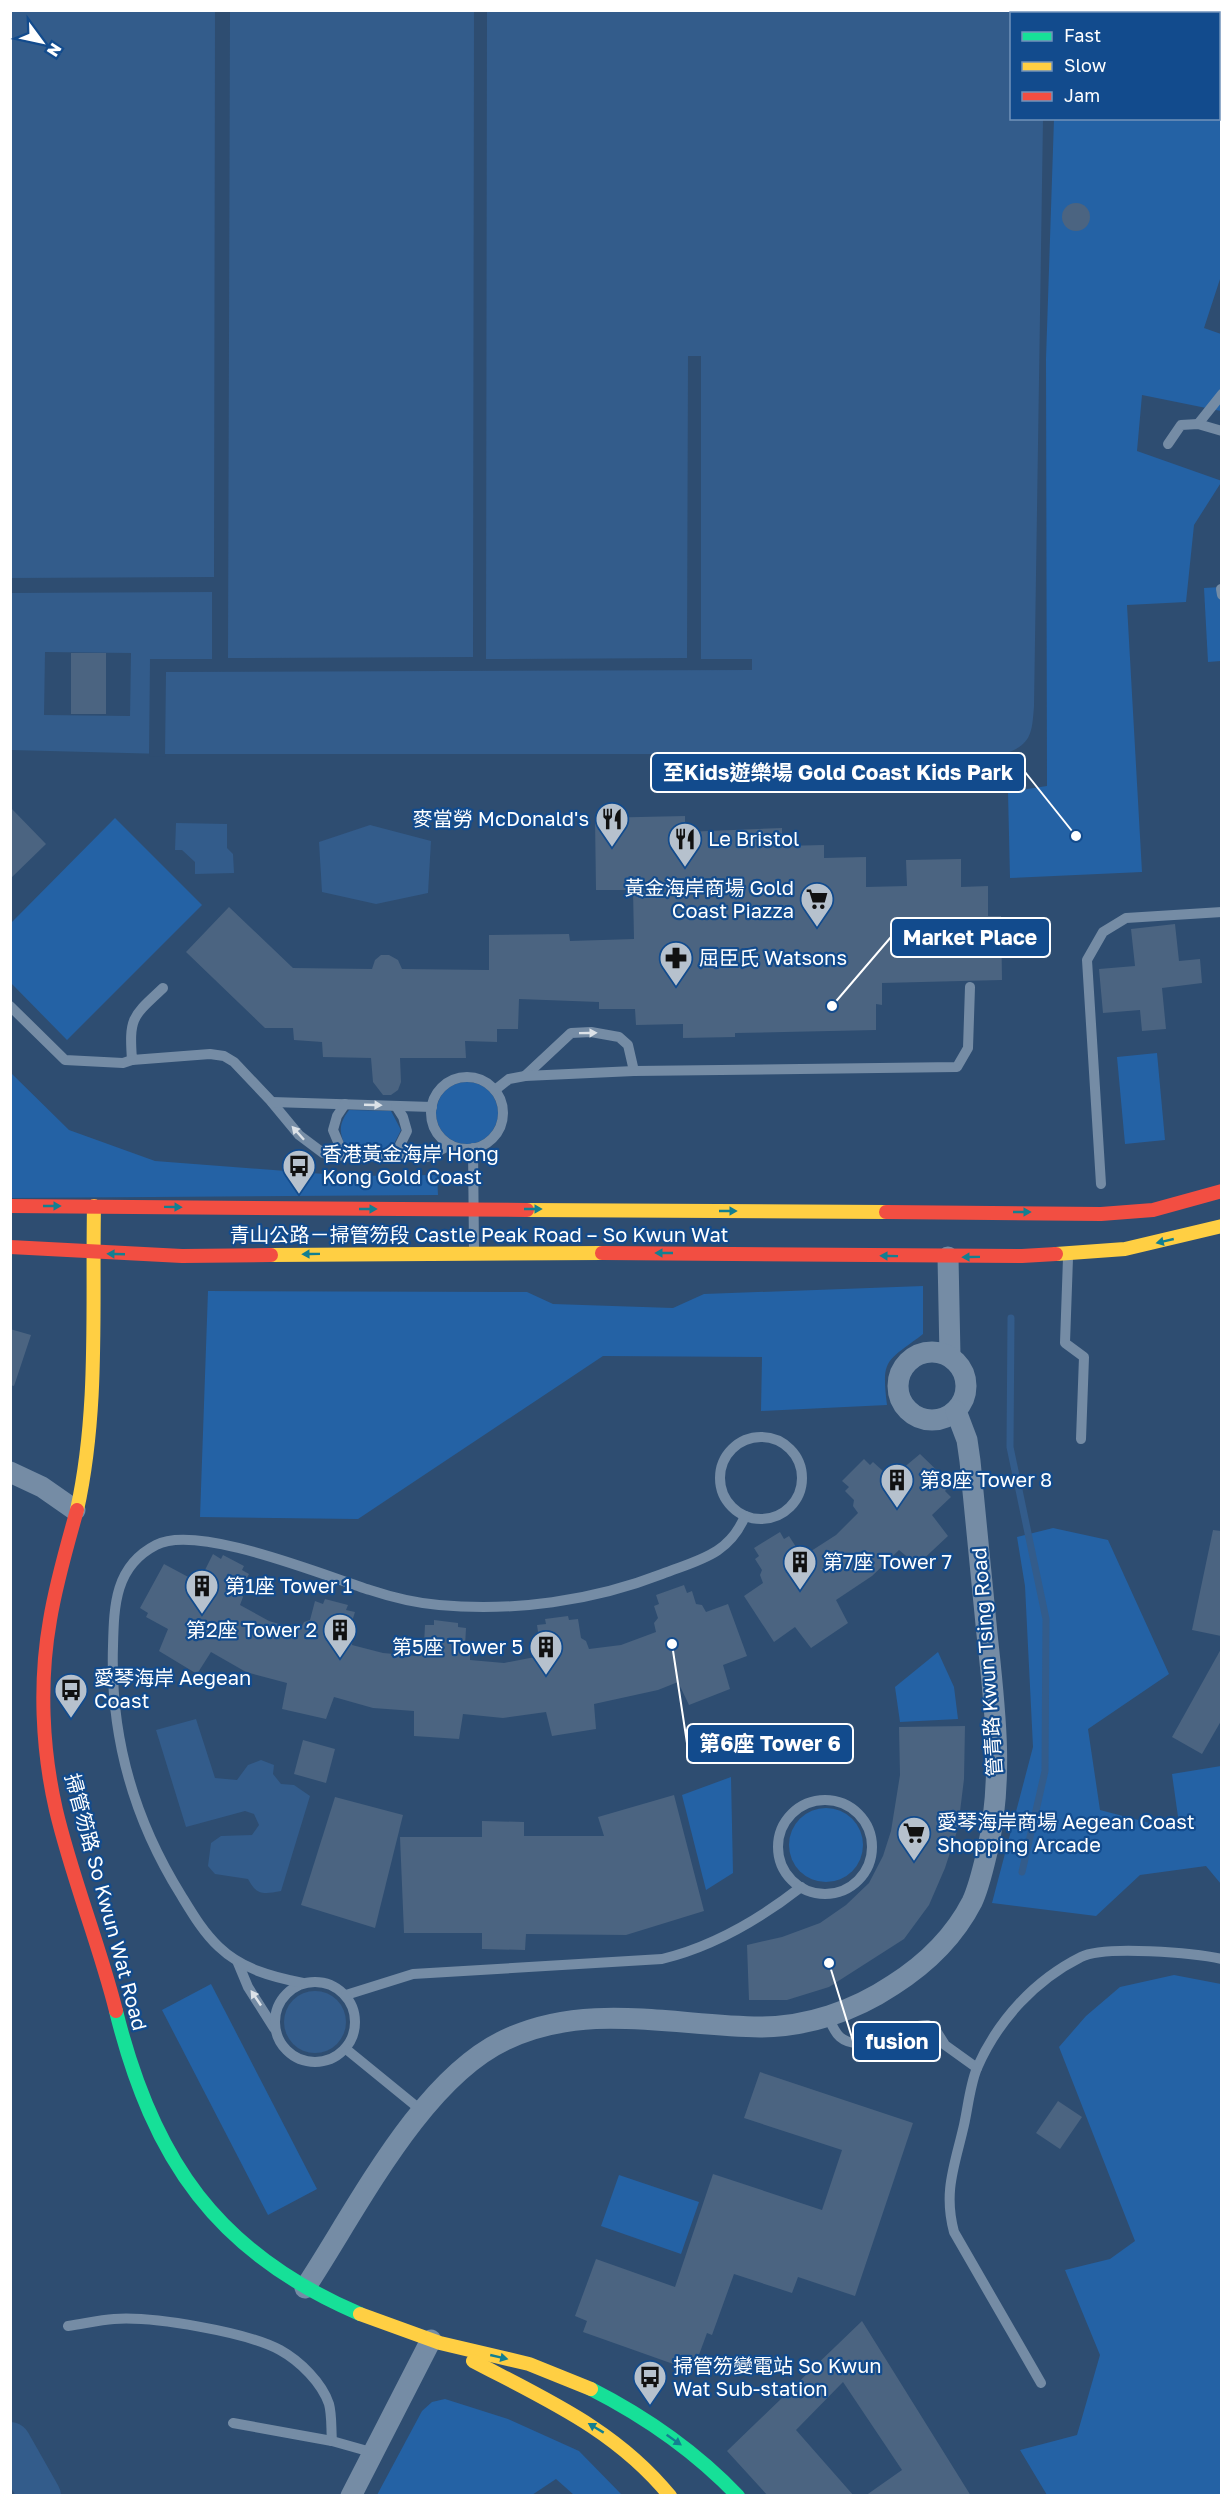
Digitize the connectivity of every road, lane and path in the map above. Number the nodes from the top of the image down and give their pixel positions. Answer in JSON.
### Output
{"nodes":[{"id":1,"x":1221,"y":395,"type":"edge"},
{"id":2,"x":1198,"y":424,"type":"junction"},
{"id":3,"x":1221,"y":431,"type":"edge"},
{"id":4,"x":1168,"y":444,"type":"dead end"},
{"id":5,"x":1221,"y":589,"type":"edge"},
{"id":6,"x":1221,"y":595,"type":"edge"},
{"id":7,"x":1221,"y":912,"type":"edge"},
{"id":8,"x":970,"y":987,"type":"dead end"},
{"id":9,"x":163,"y":988,"type":"dead end"},
{"id":10,"x":10,"y":1006,"type":"edge"},
{"id":11,"x":132,"y":1060,"type":"junction"},
{"id":12,"x":634,"y":1071,"type":"junction"},
{"id":13,"x":525,"y":1076,"type":"junction"},
{"id":14,"x":495,"y":1090,"type":"junction"},
{"id":15,"x":272,"y":1102,"type":"junction"},
{"id":16,"x":345,"y":1104,"type":"junction"},
{"id":17,"x":396,"y":1106,"type":"junction"},
{"id":18,"x":432,"y":1107,"type":"junction"},
{"id":19,"x":450,"y":1144,"type":"junction"},
{"id":20,"x":473,"y":1148,"type":"junction"},
{"id":21,"x":344,"y":1156,"type":"junction"},
{"id":22,"x":394,"y":1157,"type":"junction"},
{"id":23,"x":1101,"y":1184,"type":"dead end"},
{"id":24,"x":1221,"y":1191,"type":"edge"},
{"id":25,"x":10,"y":1206,"type":"edge"},
{"id":26,"x":94,"y":1206,"type":"junction"},
{"id":27,"x":474,"y":1209,"type":"junction"},
{"id":28,"x":1221,"y":1226,"type":"edge"},
{"id":29,"x":10,"y":1247,"type":"edge"},
{"id":30,"x":474,"y":1252,"type":"junction"},
{"id":31,"x":92,"y":1253,"type":"junction"},
{"id":32,"x":1068,"y":1254,"type":"junction"},
{"id":33,"x":948,"y":1257,"type":"junction"},
{"id":34,"x":950,"y":1356,"type":"junction"},
{"id":35,"x":956,"y":1411,"type":"junction"},
{"id":36,"x":1082,"y":1438,"type":"dead end"},
{"id":37,"x":10,"y":1472,"type":"edge"},
{"id":38,"x":75,"y":1510,"type":"junction"},
{"id":39,"x":745,"y":1516,"type":"junction"},
{"id":40,"x":801,"y":1887,"type":"junction"},
{"id":41,"x":1221,"y":1959,"type":"edge"},
{"id":42,"x":238,"y":1963,"type":"junction"},
{"id":43,"x":303,"y":1983,"type":"junction"},
{"id":44,"x":346,"y":1995,"type":"junction"},
{"id":45,"x":828,"y":2016,"type":"junction"},
{"id":46,"x":276,"y":2031,"type":"junction"},
{"id":47,"x":346,"y":2049,"type":"junction"},
{"id":48,"x":977,"y":2068,"type":"junction"},
{"id":49,"x":422,"y":2111,"type":"junction"},
{"id":50,"x":305,"y":2288,"type":"junction"},
{"id":51,"x":68,"y":2326,"type":"dead end"},
{"id":52,"x":436,"y":2342,"type":"junction"},
{"id":53,"x":1041,"y":2383,"type":"dead end"},
{"id":54,"x":233,"y":2423,"type":"dead end"},
{"id":55,"x":332,"y":2441,"type":"junction"},
{"id":56,"x":371,"y":2452,"type":"junction"},
{"id":57,"x":666,"y":2493,"type":"edge"},
{"id":58,"x":351,"y":2496,"type":"edge"},
{"id":59,"x":738,"y":2496,"type":"edge"}],
"edges":[{"from":1,"to":2,"type":"lane"},
{"from":2,"to":3,"type":"lane"},
{"from":2,"to":4,"type":"lane"},
{"from":5,"to":6,"type":"lane"},
{"from":7,"to":23,"type":"lane"},
{"from":8,"to":12,"type":"lane"},
{"from":9,"to":11,"type":"lane"},
{"from":10,"to":11,"type":"lane"},
{"from":11,"to":15,"type":"lane"},
{"from":12,"to":13,"type":"lane"},
{"from":13,"to":12,"type":"lane","one_way":true},
{"from":13,"to":14,"type":"lane"},
{"from":14,"to":18,"type":"lane"},
{"from":14,"to":20,"type":"lane"},
{"from":15,"to":16,"type":"lane"},
{"from":21,"to":15,"type":"lane","one_way":true},
{"from":16,"to":17,"type":"lane","one_way":true},
{"from":16,"to":21,"type":"lane"},
{"from":17,"to":18,"type":"lane"},
{"from":17,"to":22,"type":"lane"},
{"from":18,"to":19,"type":"lane"},
{"from":19,"to":20,"type":"lane"},
{"from":19,"to":22,"type":"lane"},
{"from":20,"to":27,"type":"lane"},
{"from":21,"to":22,"type":"lane"},
{"from":27,"to":24,"type":"main road","name":"青山公路－掃管笏段 Castle Peak Road – So Kwun Wat","one_way":true},
{"from":25,"to":26,"type":"main road","name":"青山公路－掃管笏段 Castle Peak Road – So Kwun Wat","one_way":true},
{"from":26,"to":27,"type":"main road","name":"青山公路－掃管笏段 Castle Peak Road – So Kwun Wat","one_way":true},
{"from":26,"to":31,"type":"main road","name":"掃管笏路 So Kwun Wat Road"},
{"from":27,"to":30,"type":"lane"},
{"from":28,"to":32,"type":"main road","name":"青山公路－掃管笏段 Castle Peak Road – So Kwun Wat","one_way":true},
{"from":29,"to":31,"type":"main road","name":"青山公路－掃管笏段 Castle Peak Road – So Kwun Wat"},
{"from":30,"to":31,"type":"main road","name":"青山公路－掃管笏段 Castle Peak Road – So Kwun Wat","one_way":true},
{"from":33,"to":30,"type":"main road","name":"青山公路－掃管笏段 Castle Peak Road – So Kwun Wat","one_way":true},
{"from":31,"to":38,"type":"main road","name":"掃管笏路 So Kwun Wat Road"},
{"from":32,"to":33,"type":"main road","name":"青山公路－掃管笏段 Castle Peak Road – So Kwun Wat","one_way":true},
{"from":32,"to":36,"type":"lane"},
{"from":33,"to":34,"type":"street"},
{"from":34,"to":35,"type":"street"},
{"from":34,"to":35,"type":"street"},
{"from":35,"to":45,"type":"street","name":"管青路 Kwun Tsing Road"},
{"from":37,"to":38,"type":"street"},
{"from":38,"to":50,"type":"main road","name":"掃管笏路 So Kwun Wat Road"},
{"from":39,"to":39,"type":"lane"},
{"from":39,"to":42,"type":"lane"},
{"from":40,"to":40,"type":"lane"},
{"from":40,"to":44,"type":"lane"},
{"from":41,"to":48,"type":"lane"},
{"from":42,"to":43,"type":"lane"},
{"from":46,"to":42,"type":"lane","one_way":true},
{"from":43,"to":44,"type":"lane"},
{"from":43,"to":46,"type":"lane"},
{"from":44,"to":47,"type":"lane"},
{"from":45,"to":48,"type":"lane"},
{"from":45,"to":49,"type":"street","name":"管青路 Kwun Tsing Road"},
{"from":46,"to":47,"type":"lane"},
{"from":47,"to":49,"type":"lane"},
{"from":48,"to":53,"type":"lane"},
{"from":49,"to":50,"type":"street","name":"管青路 Kwun Tsing Road"},
{"from":50,"to":52,"type":"main road","name":"掃管笏路 So Kwun Wat Road"},
{"from":51,"to":55,"type":"lane"},
{"from":52,"to":56,"type":"street"},
{"from":57,"to":52,"type":"main road","name":"掃管笏路 So Kwun Wat Road","one_way":true},
{"from":52,"to":59,"type":"main road","name":"掃管笏路 So Kwun Wat Road","one_way":true},
{"from":54,"to":55,"type":"lane"},
{"from":55,"to":56,"type":"lane"},
{"from":56,"to":58,"type":"street"}]}
